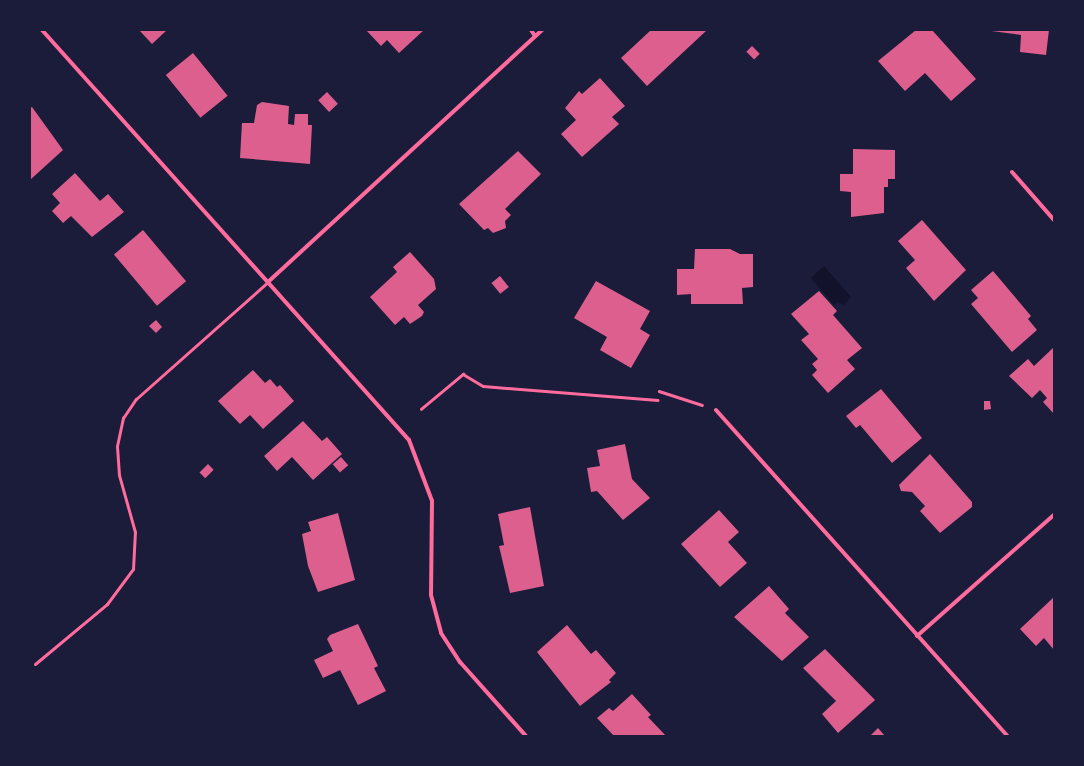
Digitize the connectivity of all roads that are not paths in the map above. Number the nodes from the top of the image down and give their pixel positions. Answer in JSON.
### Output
{"nodes":[{"id":1,"x":42,"y":30,"type":"edge"},
{"id":2,"x":531,"y":30,"type":"edge"},
{"id":3,"x":542,"y":30,"type":"edge"},
{"id":4,"x":535,"y":36,"type":"junction"},
{"id":5,"x":1012,"y":172,"type":"dead end"},
{"id":6,"x":1054,"y":220,"type":"edge"},
{"id":7,"x":268,"y":282,"type":"junction"},
{"id":8,"x":716,"y":410,"type":"road end"},
{"id":9,"x":1054,"y":515,"type":"edge"},
{"id":10,"x":917,"y":636,"type":"junction"},
{"id":11,"x":36,"y":664,"type":"dead end"},
{"id":12,"x":526,"y":736,"type":"edge"},
{"id":13,"x":1007,"y":736,"type":"edge"}],
"edges":[{"from":1,"to":7,"type":"street"},
{"from":2,"to":4,"type":"street"},
{"from":3,"to":4,"type":"street"},
{"from":4,"to":7,"type":"street"},
{"from":5,"to":6,"type":"street"},
{"from":7,"to":11,"type":"lane"},
{"from":7,"to":12,"type":"street"},
{"from":8,"to":10,"type":"street"},
{"from":9,"to":10,"type":"street"},
{"from":10,"to":13,"type":"street"}]}
